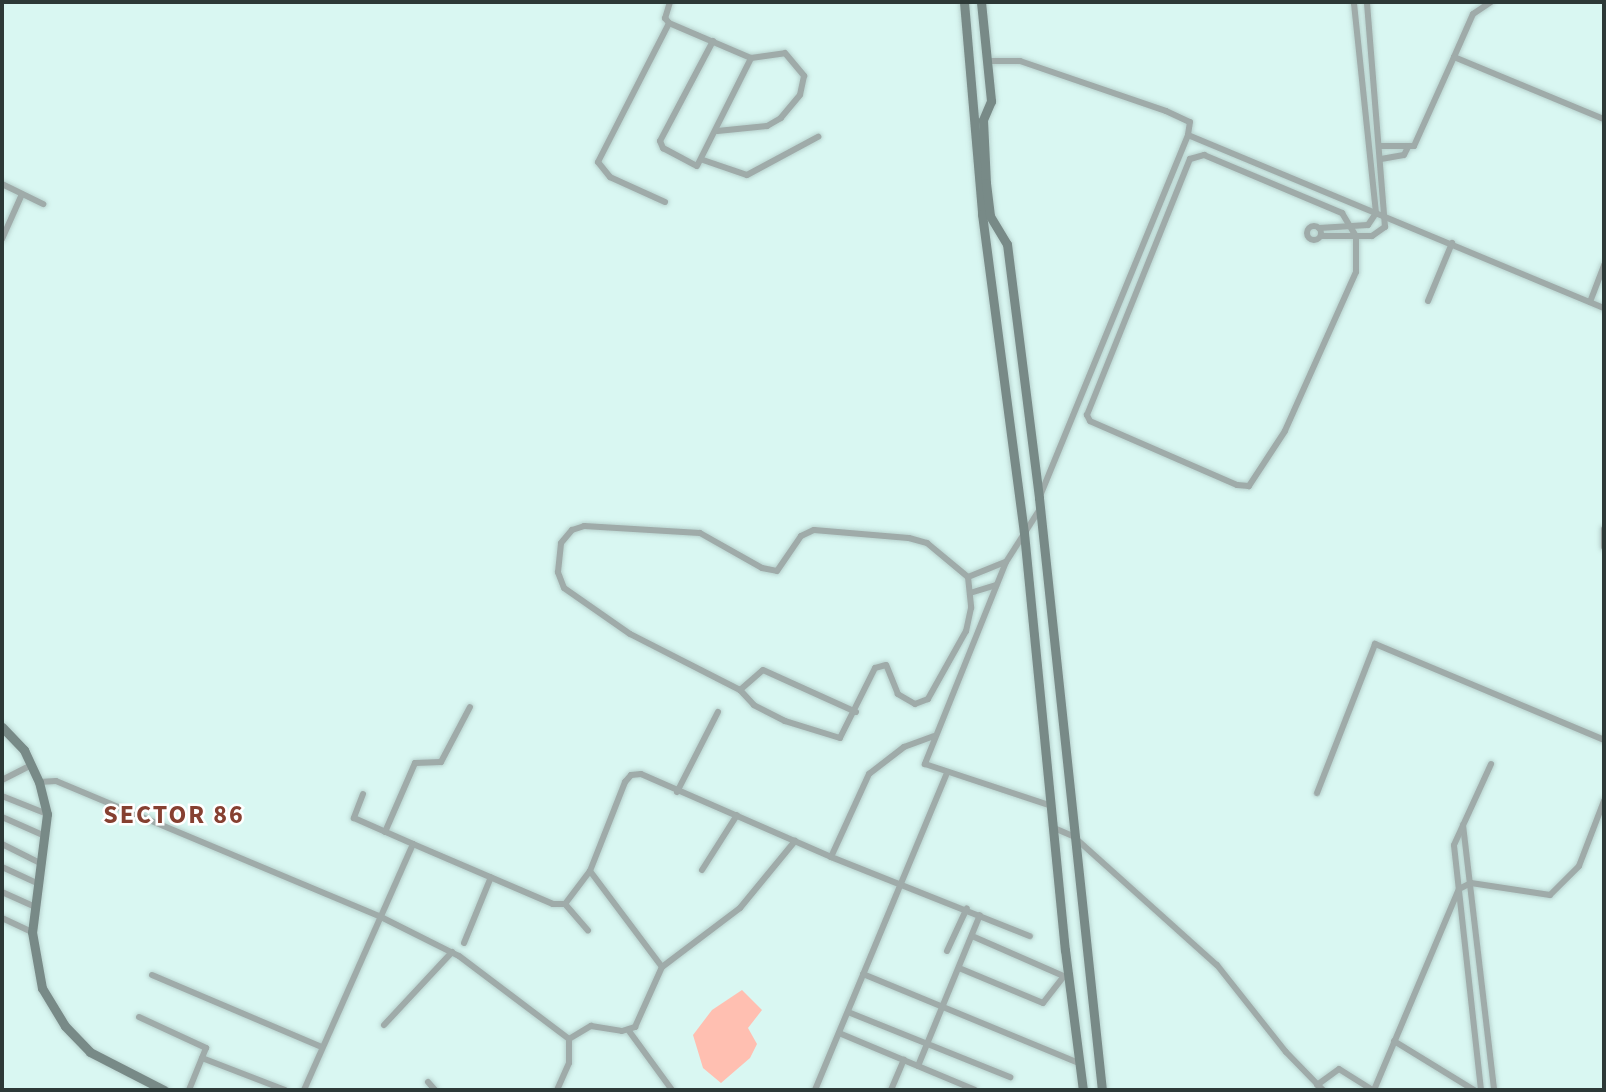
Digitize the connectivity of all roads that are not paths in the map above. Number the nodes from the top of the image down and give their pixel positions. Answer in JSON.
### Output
{"nodes":[{"id":1,"x":670,"y":2,"type":"edge"},
{"id":2,"x":981,"y":2,"type":"edge"},
{"id":3,"x":1354,"y":2,"type":"edge"},
{"id":4,"x":1367,"y":2,"type":"edge"},
{"id":5,"x":1491,"y":2,"type":"edge"},
{"id":6,"x":962,"y":4,"type":"edge"},
{"id":7,"x":669,"y":23,"type":"junction"},
{"id":8,"x":713,"y":41,"type":"junction"},
{"id":9,"x":1454,"y":57,"type":"junction"},
{"id":10,"x":751,"y":58,"type":"junction"},
{"id":11,"x":987,"y":61,"type":"junction"},
{"id":12,"x":1604,"y":119,"type":"edge"},
{"id":13,"x":717,"y":131,"type":"junction"},
{"id":14,"x":1188,"y":135,"type":"junction"},
{"id":15,"x":818,"y":137,"type":"dead end"},
{"id":16,"x":1380,"y":146,"type":"junction"},
{"id":17,"x":1408,"y":147,"type":"junction"},
{"id":18,"x":1381,"y":159,"type":"junction"},
{"id":19,"x":703,"y":160,"type":"junction"},
{"id":20,"x":2,"y":184,"type":"edge"},
{"id":21,"x":22,"y":194,"type":"junction"},
{"id":22,"x":665,"y":202,"type":"dead end"},
{"id":23,"x":43,"y":204,"type":"dead end"},
{"id":24,"x":1376,"y":213,"type":"junction"},
{"id":25,"x":1385,"y":216,"type":"junction"},
{"id":26,"x":1353,"y":225,"type":"junction"},
{"id":27,"x":1319,"y":228,"type":"junction"},
{"id":28,"x":1321,"y":236,"type":"junction"},
{"id":29,"x":1356,"y":236,"type":"junction"},
{"id":30,"x":2,"y":239,"type":"edge"},
{"id":31,"x":1452,"y":243,"type":"junction"},
{"id":32,"x":1604,"y":265,"type":"edge"},
{"id":33,"x":1428,"y":302,"type":"dead end"},
{"id":34,"x":1590,"y":302,"type":"junction"},
{"id":35,"x":1604,"y":308,"type":"edge"},
{"id":36,"x":1039,"y":498,"type":"junction"},
{"id":37,"x":1040,"y":509,"type":"junction"},
{"id":38,"x":1604,"y":529,"type":"edge"},
{"id":39,"x":1024,"y":533,"type":"junction"},
{"id":40,"x":1604,"y":547,"type":"edge"},
{"id":41,"x":1006,"y":562,"type":"junction"},
{"id":42,"x":968,"y":577,"type":"junction"},
{"id":43,"x":996,"y":585,"type":"junction"},
{"id":44,"x":970,"y":593,"type":"junction"},
{"id":45,"x":740,"y":690,"type":"junction"},
{"id":46,"x":470,"y":708,"type":"dead end"},
{"id":47,"x":718,"y":712,"type":"dead end"},
{"id":48,"x":856,"y":712,"type":"junction"},
{"id":49,"x":2,"y":727,"type":"edge"},
{"id":50,"x":934,"y":736,"type":"junction"},
{"id":51,"x":1604,"y":740,"type":"edge"},
{"id":52,"x":1491,"y":764,"type":"dead end"},
{"id":53,"x":31,"y":765,"type":"junction"},
{"id":54,"x":947,"y":773,"type":"junction"},
{"id":55,"x":2,"y":780,"type":"edge"},
{"id":56,"x":39,"y":782,"type":"junction"},
{"id":57,"x":677,"y":792,"type":"junction"},
{"id":58,"x":1317,"y":793,"type":"dead end"},
{"id":59,"x":363,"y":794,"type":"dead end"},
{"id":60,"x":2,"y":796,"type":"edge"},
{"id":61,"x":1604,"y":801,"type":"edge"},
{"id":62,"x":1052,"y":806,"type":"junction"},
{"id":63,"x":47,"y":814,"type":"junction"},
{"id":64,"x":737,"y":815,"type":"junction"},
{"id":65,"x":2,"y":817,"type":"edge"},
{"id":66,"x":1462,"y":824,"type":"junction"},
{"id":67,"x":1055,"y":828,"type":"junction"},
{"id":68,"x":385,"y":832,"type":"junction"},
{"id":69,"x":46,"y":836,"type":"junction"},
{"id":70,"x":1073,"y":836,"type":"junction"},
{"id":71,"x":795,"y":841,"type":"junction"},
{"id":72,"x":2,"y":844,"type":"edge"},
{"id":73,"x":413,"y":844,"type":"junction"},
{"id":74,"x":831,"y":857,"type":"junction"},
{"id":75,"x":42,"y":864,"type":"junction"},
{"id":76,"x":2,"y":867,"type":"edge"},
{"id":77,"x":702,"y":870,"type":"dead end"},
{"id":78,"x":590,"y":871,"type":"junction"},
{"id":79,"x":491,"y":877,"type":"junction"},
{"id":80,"x":901,"y":881,"type":"junction"},
{"id":81,"x":39,"y":884,"type":"junction"},
{"id":82,"x":1471,"y":884,"type":"junction"},
{"id":83,"x":1459,"y":889,"type":"junction"},
{"id":84,"x":2,"y":892,"type":"edge"},
{"id":85,"x":565,"y":904,"type":"junction"},
{"id":86,"x":34,"y":907,"type":"junction"},
{"id":87,"x":967,"y":908,"type":"junction"},
{"id":88,"x":980,"y":915,"type":"junction"},
{"id":89,"x":379,"y":916,"type":"junction"},
{"id":90,"x":2,"y":918,"type":"edge"},
{"id":91,"x":588,"y":930,"type":"dead end"},
{"id":92,"x":32,"y":932,"type":"junction"},
{"id":93,"x":972,"y":936,"type":"junction"},
{"id":94,"x":1030,"y":936,"type":"dead end"},
{"id":95,"x":464,"y":943,"type":"dead end"},
{"id":96,"x":947,"y":951,"type":"dead end"},
{"id":97,"x":452,"y":952,"type":"junction"},
{"id":98,"x":662,"y":967,"type":"junction"},
{"id":99,"x":959,"y":968,"type":"junction"},
{"id":100,"x":863,"y":974,"type":"junction"},
{"id":101,"x":152,"y":975,"type":"dead end"},
{"id":102,"x":1066,"y":978,"type":"junction"},
{"id":103,"x":942,"y":1008,"type":"junction"},
{"id":104,"x":848,"y":1012,"type":"junction"},
{"id":105,"x":139,"y":1017,"type":"dead end"},
{"id":106,"x":384,"y":1025,"type":"dead end"},
{"id":107,"x":629,"y":1031,"type":"junction"},
{"id":108,"x":839,"y":1033,"type":"junction"},
{"id":109,"x":569,"y":1039,"type":"junction"},
{"id":110,"x":1394,"y":1041,"type":"junction"},
{"id":111,"x":927,"y":1044,"type":"junction"},
{"id":112,"x":322,"y":1047,"type":"junction"},
{"id":113,"x":202,"y":1058,"type":"junction"},
{"id":114,"x":904,"y":1060,"type":"junction"},
{"id":115,"x":1079,"y":1063,"type":"junction"},
{"id":116,"x":918,"y":1066,"type":"junction"},
{"id":117,"x":1010,"y":1077,"type":"dead end"},
{"id":118,"x":428,"y":1082,"type":"dead end"},
{"id":119,"x":1320,"y":1088,"type":"edge"},
{"id":120,"x":164,"y":1090,"type":"edge"},
{"id":121,"x":189,"y":1090,"type":"edge"},
{"id":122,"x":285,"y":1090,"type":"edge"},
{"id":123,"x":304,"y":1090,"type":"edge"},
{"id":124,"x":435,"y":1090,"type":"edge"},
{"id":125,"x":557,"y":1090,"type":"edge"},
{"id":126,"x":672,"y":1090,"type":"edge"},
{"id":127,"x":815,"y":1090,"type":"edge"},
{"id":128,"x":891,"y":1090,"type":"edge"},
{"id":129,"x":975,"y":1090,"type":"edge"},
{"id":130,"x":1083,"y":1090,"type":"edge"},
{"id":131,"x":1102,"y":1090,"type":"edge"},
{"id":132,"x":1373,"y":1090,"type":"edge"},
{"id":133,"x":1474,"y":1090,"type":"edge"},
{"id":134,"x":1481,"y":1090,"type":"edge"},
{"id":135,"x":1494,"y":1090,"type":"edge"}],
"edges":[{"from":1,"to":7,"type":"street"},
{"from":2,"to":11,"type":"street"},
{"from":3,"to":24,"type":"street"},
{"from":4,"to":16,"type":"street"},
{"from":5,"to":9,"type":"street"},
{"from":6,"to":39,"type":"street"},
{"from":7,"to":8,"type":"street"},
{"from":7,"to":22,"type":"street"},
{"from":8,"to":10,"type":"street"},
{"from":8,"to":19,"type":"street"},
{"from":9,"to":12,"type":"street"},
{"from":9,"to":17,"type":"street"},
{"from":10,"to":13,"type":"street"},
{"from":10,"to":13,"type":"street"},
{"from":11,"to":14,"type":"street"},
{"from":11,"to":36,"type":"street"},
{"from":13,"to":19,"type":"street"},
{"from":14,"to":24,"type":"street"},
{"from":14,"to":36,"type":"street"},
{"from":15,"to":19,"type":"street"},
{"from":16,"to":17,"type":"street"},
{"from":16,"to":18,"type":"street"},
{"from":17,"to":18,"type":"street"},
{"from":18,"to":25,"type":"street"},
{"from":20,"to":21,"type":"street"},
{"from":21,"to":23,"type":"street"},
{"from":21,"to":30,"type":"street"},
{"from":24,"to":25,"type":"street"},
{"from":24,"to":26,"type":"street"},
{"from":25,"to":29,"type":"street"},
{"from":25,"to":31,"type":"street"},
{"from":26,"to":27,"type":"street"},
{"from":26,"to":29,"type":"street"},
{"from":26,"to":29,"type":"street"},
{"from":27,"to":28,"type":"street"},
{"from":27,"to":28,"type":"street"},
{"from":28,"to":29,"type":"street"},
{"from":31,"to":33,"type":"street"},
{"from":31,"to":34,"type":"street"},
{"from":32,"to":34,"type":"street"},
{"from":34,"to":35,"type":"street"},
{"from":36,"to":37,"type":"street"},
{"from":37,"to":39,"type":"street"},
{"from":37,"to":70,"type":"street"},
{"from":38,"to":40,"type":"street"},
{"from":39,"to":41,"type":"street"},
{"from":39,"to":62,"type":"street"},
{"from":41,"to":42,"type":"street"},
{"from":41,"to":43,"type":"street"},
{"from":42,"to":44,"type":"street"},
{"from":42,"to":45,"type":"street"},
{"from":43,"to":44,"type":"street"},
{"from":43,"to":50,"type":"street"},
{"from":44,"to":48,"type":"street"},
{"from":45,"to":48,"type":"street"},
{"from":45,"to":48,"type":"street"},
{"from":46,"to":68,"type":"street"},
{"from":47,"to":57,"type":"street"},
{"from":49,"to":53,"type":"street"},
{"from":50,"to":54,"type":"street"},
{"from":50,"to":74,"type":"street"},
{"from":51,"to":58,"type":"street"},
{"from":52,"to":66,"type":"street"},
{"from":53,"to":55,"type":"street"},
{"from":53,"to":56,"type":"street"},
{"from":54,"to":62,"type":"street"},
{"from":54,"to":80,"type":"street"},
{"from":56,"to":63,"type":"street"},
{"from":56,"to":89,"type":"street"},
{"from":57,"to":64,"type":"street"},
{"from":57,"to":78,"type":"street"},
{"from":59,"to":68,"type":"street"},
{"from":60,"to":63,"type":"street"},
{"from":61,"to":82,"type":"street"},
{"from":62,"to":67,"type":"street"},
{"from":63,"to":69,"type":"street"},
{"from":64,"to":71,"type":"street"},
{"from":64,"to":77,"type":"street"},
{"from":65,"to":69,"type":"street"},
{"from":66,"to":82,"type":"street"},
{"from":66,"to":83,"type":"street"},
{"from":67,"to":70,"type":"street"},
{"from":67,"to":102,"type":"street"},
{"from":68,"to":73,"type":"street"},
{"from":69,"to":75,"type":"street"},
{"from":70,"to":119,"type":"street"},
{"from":70,"to":131,"type":"street"},
{"from":71,"to":74,"type":"street"},
{"from":71,"to":98,"type":"street"},
{"from":72,"to":75,"type":"street"},
{"from":73,"to":79,"type":"street"},
{"from":73,"to":89,"type":"street"},
{"from":74,"to":80,"type":"street"},
{"from":75,"to":81,"type":"street"},
{"from":76,"to":81,"type":"street"},
{"from":78,"to":85,"type":"street"},
{"from":78,"to":98,"type":"street"},
{"from":79,"to":85,"type":"street"},
{"from":79,"to":95,"type":"street"},
{"from":80,"to":87,"type":"street"},
{"from":80,"to":100,"type":"street"},
{"from":81,"to":86,"type":"street"},
{"from":82,"to":83,"type":"street"},
{"from":82,"to":135,"type":"street"},
{"from":83,"to":110,"type":"street"},
{"from":83,"to":134,"type":"street"},
{"from":84,"to":86,"type":"street"},
{"from":85,"to":91,"type":"street"},
{"from":86,"to":92,"type":"street"},
{"from":87,"to":88,"type":"street"},
{"from":87,"to":96,"type":"street"},
{"from":88,"to":93,"type":"street"},
{"from":88,"to":94,"type":"street"},
{"from":89,"to":97,"type":"street"},
{"from":89,"to":112,"type":"street"},
{"from":90,"to":92,"type":"street"},
{"from":92,"to":120,"type":"street"},
{"from":93,"to":99,"type":"street"},
{"from":93,"to":102,"type":"street"},
{"from":97,"to":106,"type":"street"},
{"from":97,"to":109,"type":"street"},
{"from":98,"to":107,"type":"street"},
{"from":99,"to":102,"type":"street"},
{"from":99,"to":103,"type":"street"},
{"from":100,"to":103,"type":"street"},
{"from":100,"to":104,"type":"street"},
{"from":101,"to":112,"type":"street"},
{"from":102,"to":115,"type":"street"},
{"from":103,"to":111,"type":"street"},
{"from":103,"to":115,"type":"street"},
{"from":104,"to":108,"type":"street"},
{"from":104,"to":111,"type":"street"},
{"from":105,"to":113,"type":"street"},
{"from":107,"to":109,"type":"street"},
{"from":107,"to":126,"type":"street"},
{"from":108,"to":114,"type":"street"},
{"from":108,"to":127,"type":"street"},
{"from":109,"to":125,"type":"street"},
{"from":110,"to":132,"type":"street"},
{"from":110,"to":133,"type":"street"},
{"from":111,"to":116,"type":"street"},
{"from":111,"to":117,"type":"street"},
{"from":112,"to":123,"type":"street"},
{"from":113,"to":121,"type":"street"},
{"from":113,"to":122,"type":"street"},
{"from":114,"to":116,"type":"street"},
{"from":114,"to":128,"type":"street"},
{"from":115,"to":130,"type":"street"},
{"from":116,"to":129,"type":"street"},
{"from":118,"to":124,"type":"street"},
{"from":119,"to":132,"type":"street"}]}
